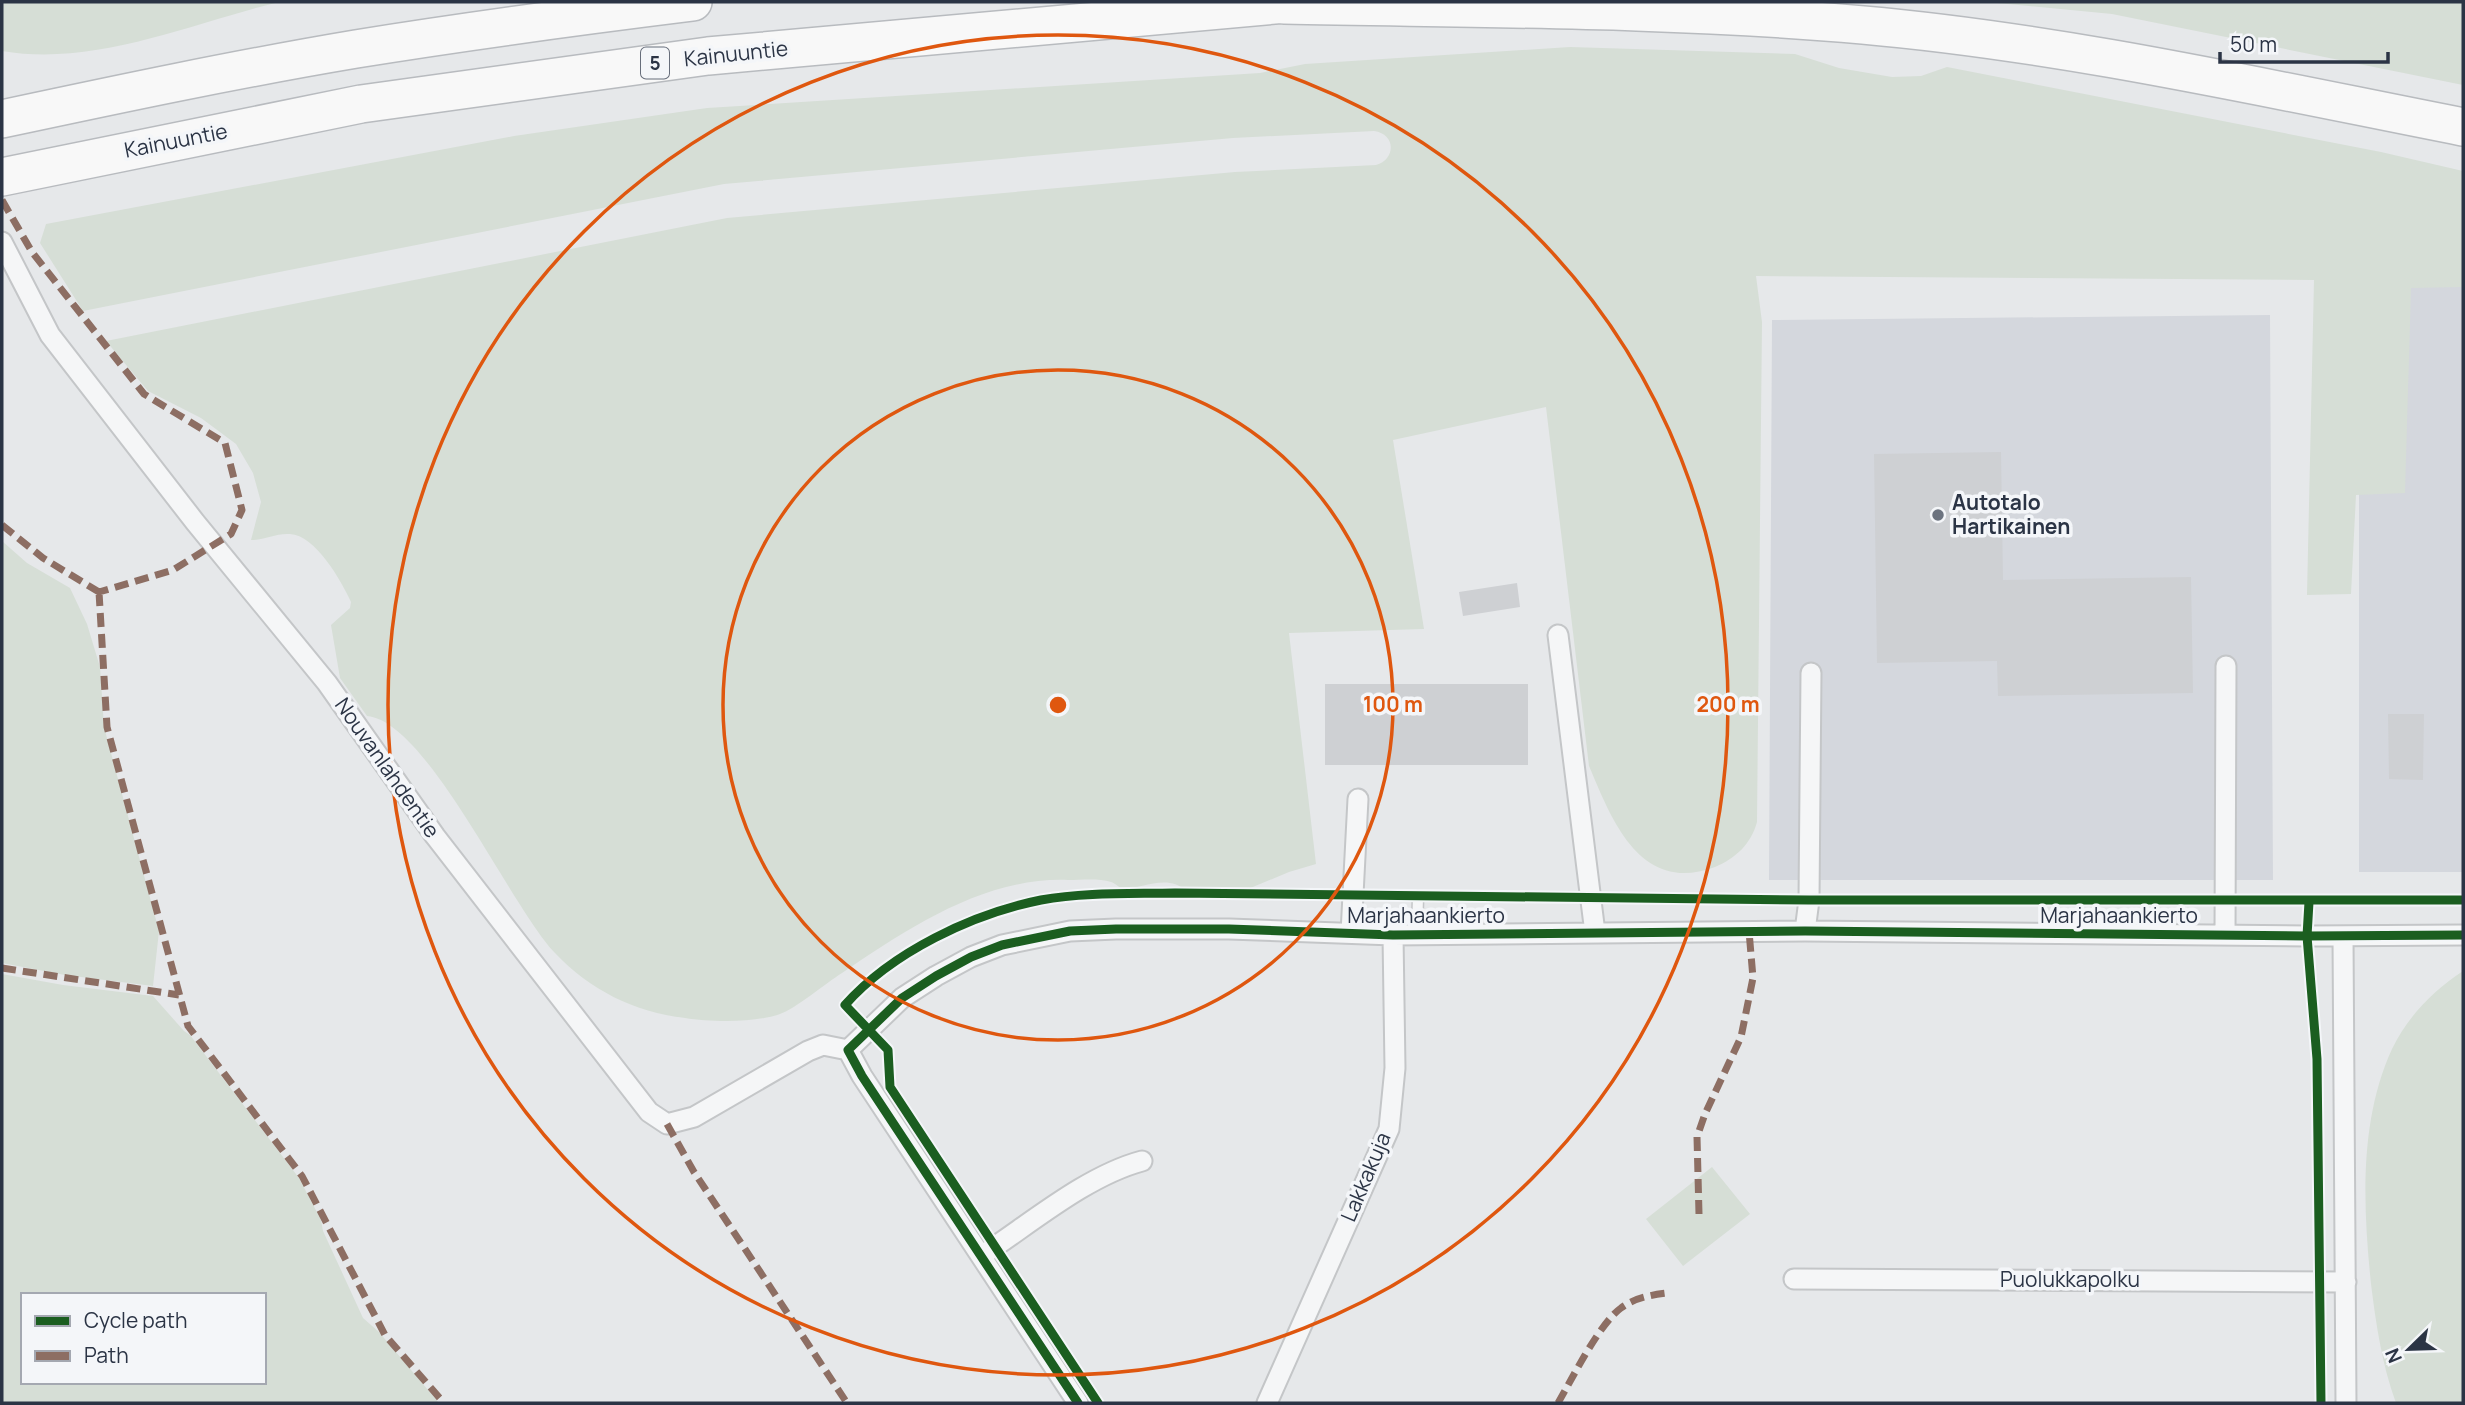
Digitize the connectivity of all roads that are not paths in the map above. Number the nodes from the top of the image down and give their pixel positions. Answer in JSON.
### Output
{"nodes":[{"id":1,"x":692,"y":2,"type":"edge"},
{"id":2,"x":1310,"y":2,"type":"edge"},
{"id":3,"x":1272,"y":5,"type":"junction"},
{"id":4,"x":2,"y":119,"type":"edge"},
{"id":5,"x":2463,"y":127,"type":"edge"},
{"id":6,"x":5,"y":176,"type":"edge"},
{"id":7,"x":2,"y":242,"type":"edge"},
{"id":8,"x":1558,"y":635,"type":"dead end"},
{"id":9,"x":2226,"y":666,"type":"dead end"},
{"id":10,"x":1811,"y":673,"type":"dead end"},
{"id":11,"x":1358,"y":799,"type":"dead end"},
{"id":12,"x":1418,"y":896,"type":"dead end"},
{"id":13,"x":1805,"y":931,"type":"junction"},
{"id":14,"x":1351,"y":933,"type":"junction"},
{"id":15,"x":1595,"y":933,"type":"junction"},
{"id":16,"x":1417,"y":934,"type":"junction"},
{"id":17,"x":2225,"y":934,"type":"junction"},
{"id":18,"x":1393,"y":935,"type":"junction"},
{"id":19,"x":2463,"y":935,"type":"edge"},
{"id":20,"x":2343,"y":936,"type":"junction"},
{"id":21,"x":848,"y":1050,"type":"junction"},
{"id":22,"x":1142,"y":1161,"type":"dead end"},
{"id":23,"x":981,"y":1256,"type":"junction"},
{"id":24,"x":1794,"y":1279,"type":"dead end"},
{"id":25,"x":2346,"y":1282,"type":"junction"},
{"id":26,"x":1078,"y":1403,"type":"edge"},
{"id":27,"x":1267,"y":1403,"type":"edge"},
{"id":28,"x":2346,"y":1403,"type":"edge"}],
"edges":[{"from":1,"to":4,"type":"highway"},
{"from":2,"to":3,"type":"highway","name":"Kainuuntie","number":"5"},
{"from":3,"to":5,"type":"highway"},
{"from":3,"to":6,"type":"highway","name":"Kainuuntie","number":"5"},
{"from":7,"to":21,"type":"street","name":"Nouvanlahdentie"},
{"from":8,"to":15,"type":"street"},
{"from":9,"to":17,"type":"street"},
{"from":10,"to":13,"type":"street"},
{"from":11,"to":14,"type":"street"},
{"from":12,"to":16,"type":"lane"},
{"from":13,"to":15,"type":"street","name":"Marjahaankierto"},
{"from":13,"to":17,"type":"street","name":"Marjahaankierto"},
{"from":14,"to":18,"type":"street","name":"Marjahaankierto"},
{"from":14,"to":21,"type":"street","name":"Marjahaankierto"},
{"from":15,"to":16,"type":"street","name":"Marjahaankierto"},
{"from":16,"to":18,"type":"street","name":"Marjahaankierto"},
{"from":17,"to":20,"type":"street","name":"Marjahaankierto"},
{"from":18,"to":27,"type":"street","name":"Lakkakuja"},
{"from":19,"to":20,"type":"street","name":"Marjahaankierto"},
{"from":20,"to":25,"type":"street"},
{"from":21,"to":23,"type":"street"},
{"from":22,"to":23,"type":"street"},
{"from":23,"to":26,"type":"street"},
{"from":24,"to":25,"type":"street","name":"Puolukkapolku"},
{"from":25,"to":28,"type":"street"}]}
